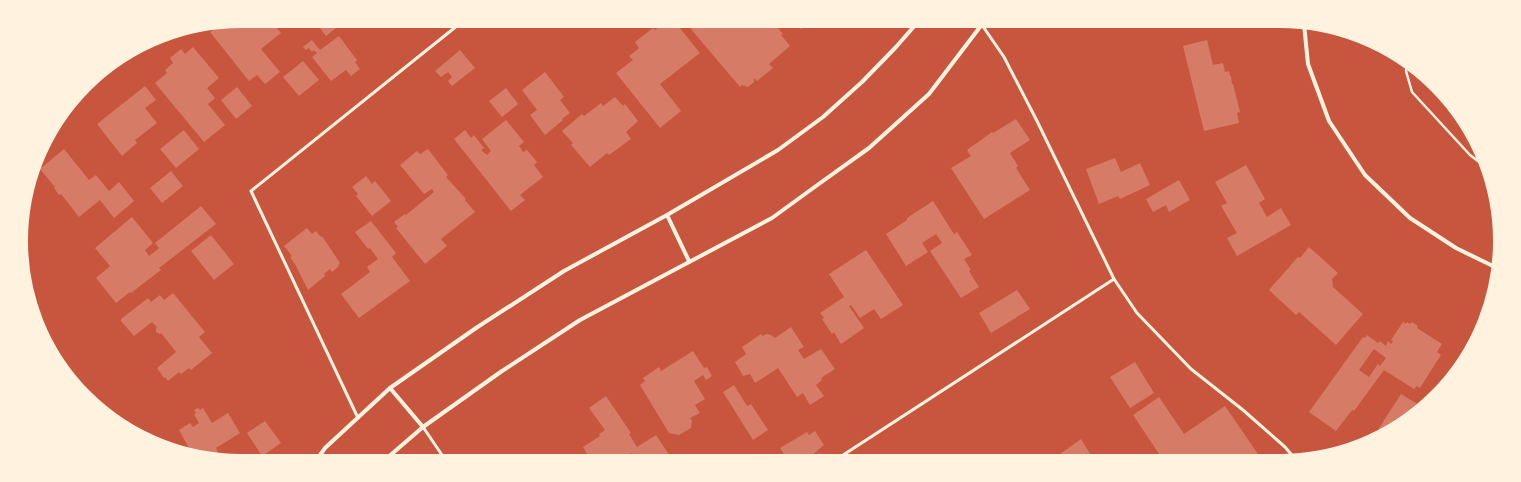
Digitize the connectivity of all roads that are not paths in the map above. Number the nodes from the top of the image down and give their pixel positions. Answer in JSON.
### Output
{"nodes":[{"id":1,"x":456,"y":27,"type":"edge"},
{"id":2,"x":914,"y":27,"type":"edge"},
{"id":3,"x":979,"y":27,"type":"edge"},
{"id":4,"x":985,"y":27,"type":"edge"},
{"id":5,"x":1304,"y":28,"type":"edge"},
{"id":6,"x":667,"y":215,"type":"junction"},
{"id":7,"x":689,"y":261,"type":"junction"},
{"id":8,"x":1492,"y":266,"type":"edge"},
{"id":9,"x":1114,"y":279,"type":"junction"},
{"id":10,"x":390,"y":388,"type":"junction"},
{"id":11,"x":358,"y":418,"type":"junction"},
{"id":12,"x":423,"y":427,"type":"junction"},
{"id":13,"x":320,"y":455,"type":"edge"},
{"id":14,"x":390,"y":455,"type":"edge"},
{"id":15,"x":442,"y":455,"type":"edge"},
{"id":16,"x":843,"y":455,"type":"edge"},
{"id":17,"x":1292,"y":455,"type":"edge"}],
"edges":[{"from":1,"to":11,"type":"lane"},
{"from":2,"to":6,"type":"street"},
{"from":3,"to":7,"type":"street"},
{"from":4,"to":9,"type":"lane"},
{"from":5,"to":8,"type":"street"},
{"from":6,"to":7,"type":"street"},
{"from":6,"to":10,"type":"street"},
{"from":7,"to":12,"type":"street"},
{"from":9,"to":16,"type":"lane"},
{"from":9,"to":17,"type":"lane"},
{"from":10,"to":11,"type":"street"},
{"from":10,"to":12,"type":"street"},
{"from":11,"to":13,"type":"street"},
{"from":12,"to":14,"type":"street"},
{"from":12,"to":15,"type":"lane"}]}
